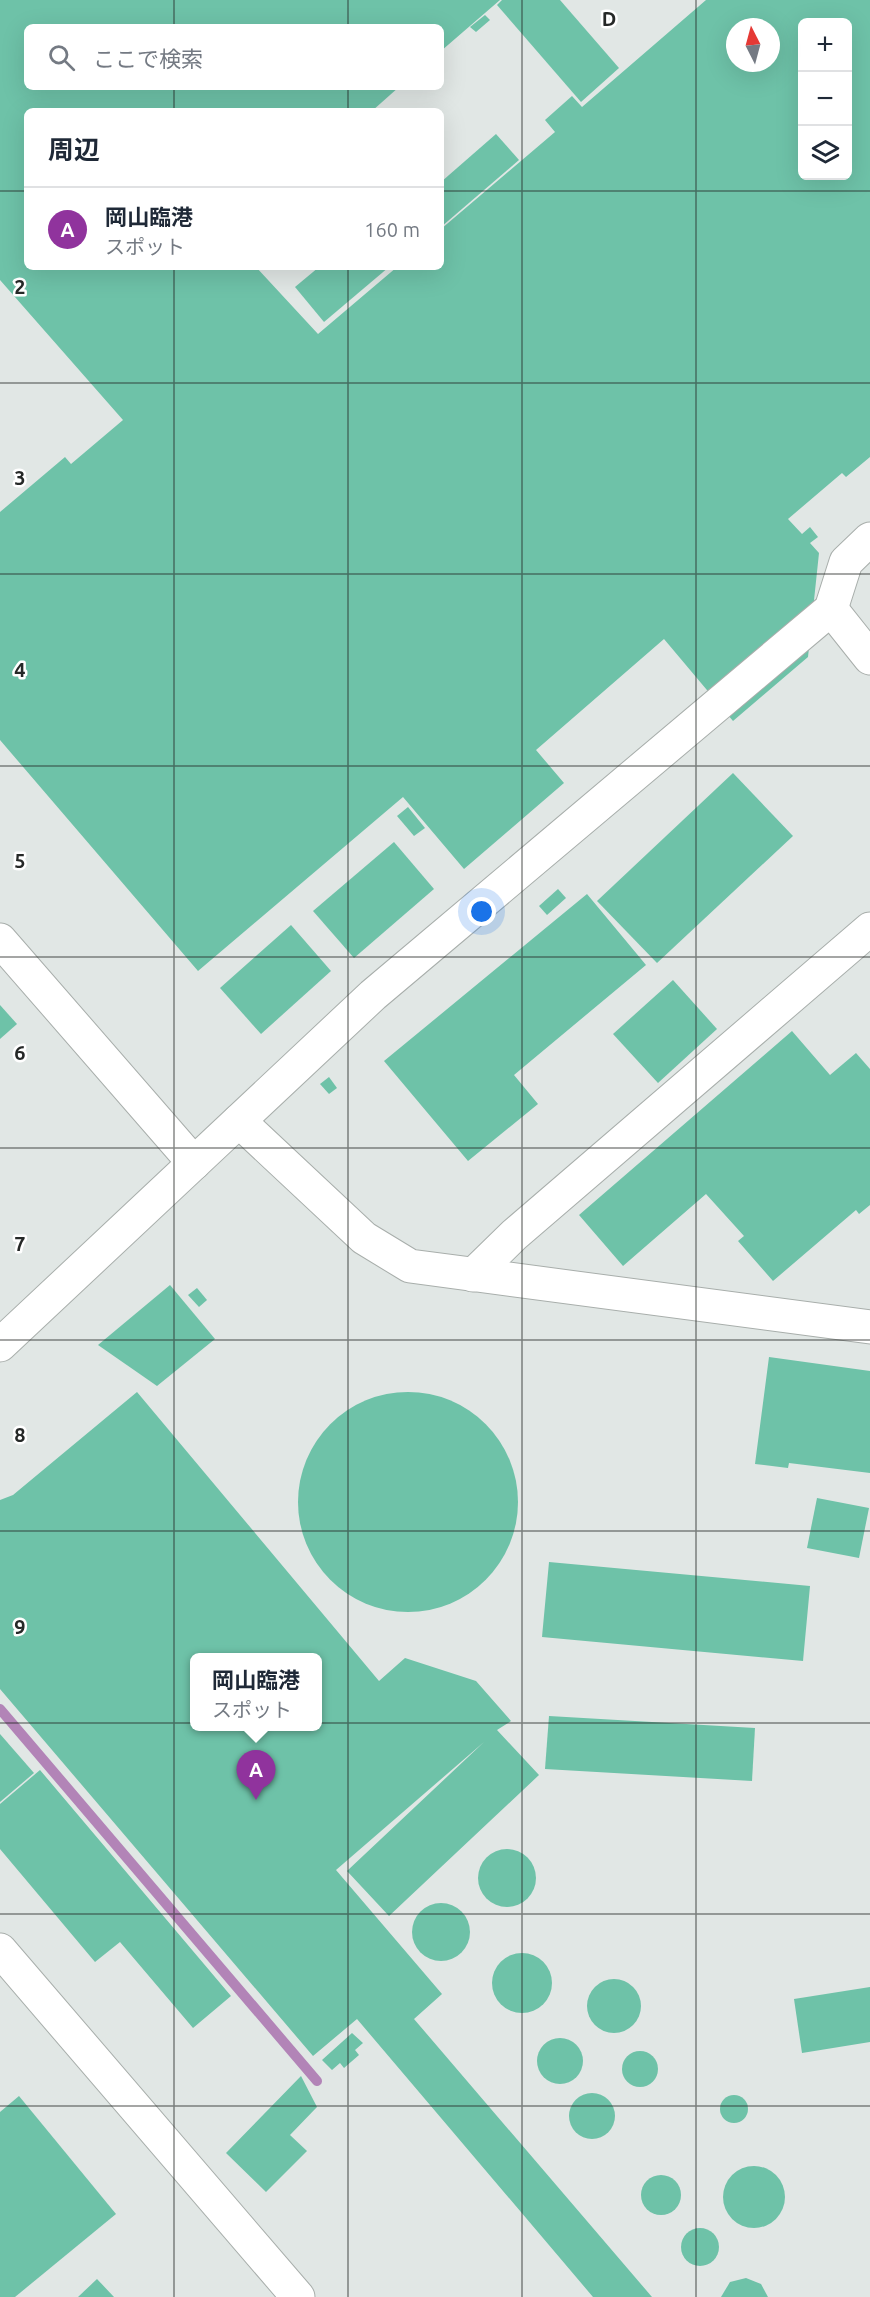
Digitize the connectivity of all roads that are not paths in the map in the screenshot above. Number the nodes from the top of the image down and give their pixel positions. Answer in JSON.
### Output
{"nodes":[{"id":1,"x":870,"y":539,"type":"edge"},
{"id":2,"x":831,"y":609,"type":"junction"},
{"id":3,"x":870,"y":658,"type":"edge"},
{"id":4,"x":870,"y":929,"type":"edge"},
{"id":5,"x":0,"y":940,"type":"edge"},
{"id":6,"x":238,"y":1121,"type":"junction"},
{"id":7,"x":194,"y":1163,"type":"junction"},
{"id":8,"x":473,"y":1275,"type":"junction"},
{"id":9,"x":870,"y":1328,"type":"edge"},
{"id":10,"x":0,"y":1345,"type":"edge"},
{"id":11,"x":0,"y":1950,"type":"edge"},
{"id":12,"x":298,"y":2297,"type":"edge"}],
"edges":[{"from":1,"to":2,"type":"street"},
{"from":2,"to":3,"type":"street"},
{"from":2,"to":6,"type":"street"},
{"from":4,"to":8,"type":"street"},
{"from":5,"to":7,"type":"street"},
{"from":6,"to":7,"type":"street"},
{"from":6,"to":8,"type":"street"},
{"from":7,"to":10,"type":"street"},
{"from":8,"to":9,"type":"street"},
{"from":11,"to":12,"type":"street"}]}
